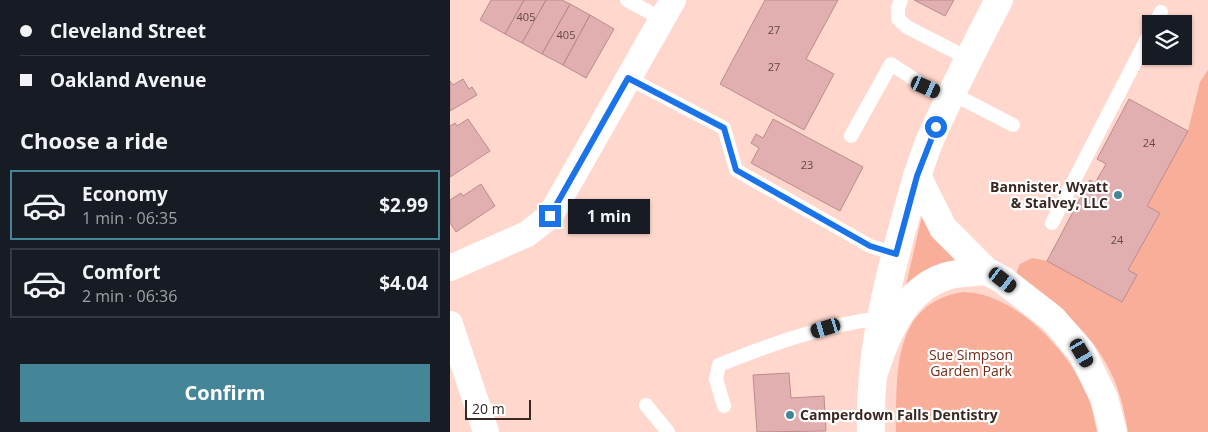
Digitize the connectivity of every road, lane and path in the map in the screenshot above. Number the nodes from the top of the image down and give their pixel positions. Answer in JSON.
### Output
{"nodes":[{"id":1,"x":627,"y":0,"type":"edge"},
{"id":2,"x":901,"y":0,"type":"edge"},
{"id":3,"x":999,"y":0,"type":"edge"},
{"id":4,"x":667,"y":10,"type":"edge"},
{"id":5,"x":1142,"y":48,"type":"edge"},
{"id":6,"x":968,"y":59,"type":"junction"},
{"id":7,"x":628,"y":78,"type":"junction"},
{"id":8,"x":950,"y":95,"type":"junction"},
{"id":9,"x":1013,"y":125,"type":"dead end"},
{"id":10,"x":851,"y":136,"type":"dead end"},
{"id":11,"x":917,"y":176,"type":"junction"},
{"id":12,"x":1052,"y":223,"type":"dead end"},
{"id":13,"x":896,"y":254,"type":"junction"},
{"id":14,"x":450,"y":268,"type":"edge"},
{"id":15,"x":986,"y":272,"type":"junction"},
{"id":16,"x":881,"y":318,"type":"junction"},
{"id":17,"x":450,"y":324,"type":"edge"},
{"id":18,"x":874,"y":373,"type":"junction"},
{"id":19,"x":646,"y":405,"type":"dead end"},
{"id":20,"x":724,"y":406,"type":"dead end"},
{"id":21,"x":486,"y":432,"type":"edge"},
{"id":22,"x":668,"y":432,"type":"edge"},
{"id":23,"x":872,"y":432,"type":"edge"},
{"id":24,"x":1113,"y":432,"type":"edge"}],
"edges":[{"from":1,"to":4,"type":"lane"},
{"from":2,"to":6,"type":"lane"},
{"from":3,"to":6,"type":"main road"},
{"from":4,"to":7,"type":"street"},
{"from":5,"to":12,"type":"lane"},
{"from":6,"to":8,"type":"main road"},
{"from":7,"to":13,"type":"lane"},
{"from":7,"to":14,"type":"street"},
{"from":8,"to":9,"type":"lane"},
{"from":8,"to":10,"type":"lane"},
{"from":8,"to":11,"type":"main road"},
{"from":11,"to":13,"type":"main road"},
{"from":11,"to":15,"type":"main road"},
{"from":13,"to":16,"type":"main road"},
{"from":15,"to":18,"type":"main road"},
{"from":15,"to":24,"type":"main road"},
{"from":16,"to":18,"type":"main road"},
{"from":16,"to":20,"type":"lane"},
{"from":17,"to":21,"type":"street"},
{"from":18,"to":23,"type":"main road"},
{"from":19,"to":22,"type":"lane"}]}
